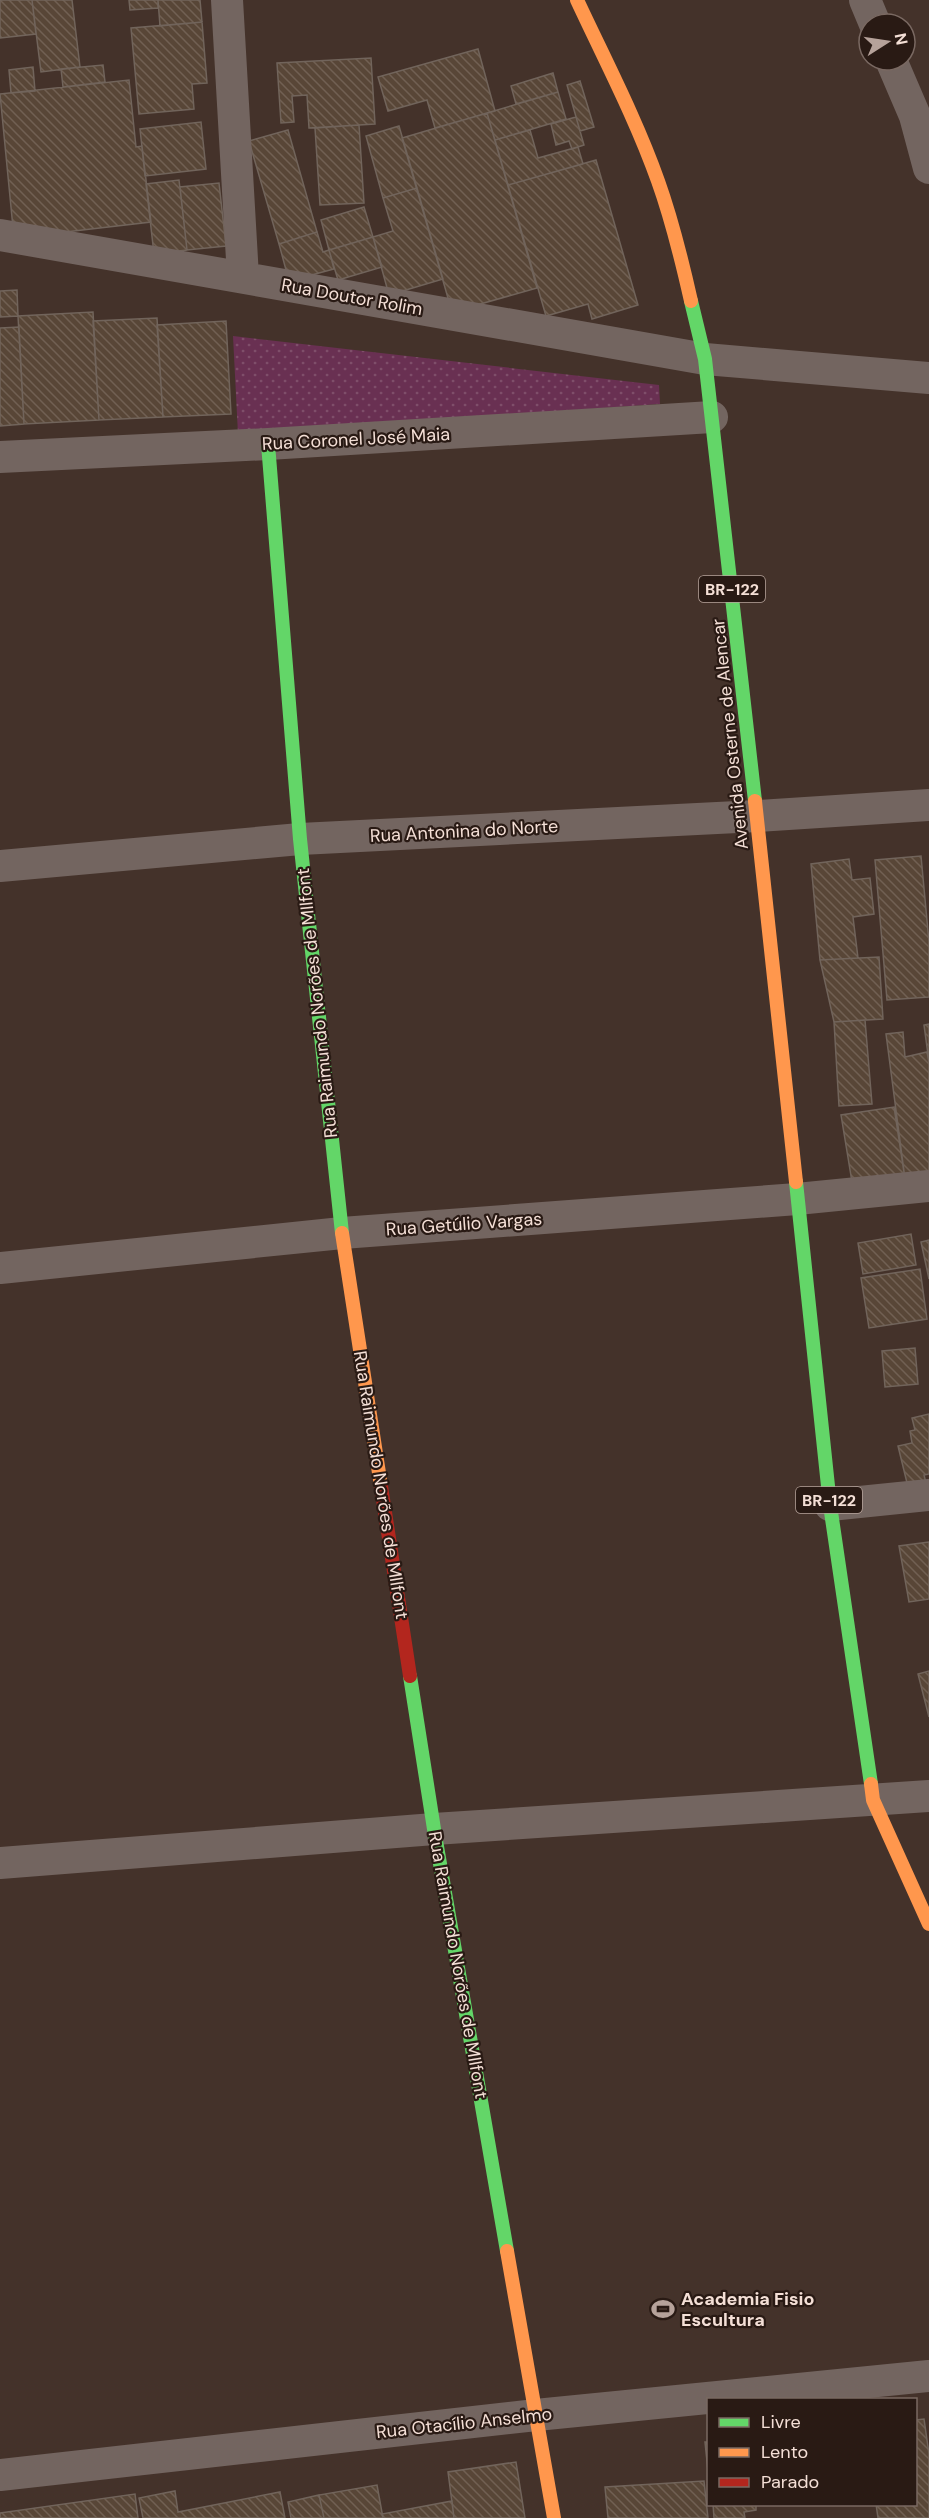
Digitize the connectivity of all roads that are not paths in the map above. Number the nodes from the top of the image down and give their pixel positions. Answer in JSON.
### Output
{"nodes":[{"id":1,"x":227,"y":0,"type":"edge"},
{"id":2,"x":577,"y":0,"type":"edge"},
{"id":3,"x":898,"y":72,"type":"edge"},
{"id":4,"x":922,"y":112,"type":"edge"},
{"id":5,"x":929,"y":168,"type":"edge"},
{"id":6,"x":0,"y":235,"type":"edge"},
{"id":7,"x":243,"y":277,"type":"junction"},
{"id":8,"x":705,"y":359,"type":"junction"},
{"id":9,"x":929,"y":378,"type":"edge"},
{"id":10,"x":712,"y":417,"type":"junction"},
{"id":11,"x":268,"y":444,"type":"junction"},
{"id":12,"x":0,"y":457,"type":"edge"},
{"id":13,"x":929,"y":805,"type":"edge"},
{"id":14,"x":757,"y":816,"type":"junction"},
{"id":15,"x":300,"y":839,"type":"junction"},
{"id":16,"x":0,"y":866,"type":"edge"},
{"id":17,"x":929,"y":1186,"type":"edge"},
{"id":18,"x":797,"y":1199,"type":"junction"},
{"id":19,"x":342,"y":1233,"type":"junction"},
{"id":20,"x":0,"y":1268,"type":"edge"},
{"id":21,"x":929,"y":1495,"type":"edge"},
{"id":22,"x":830,"y":1505,"type":"junction"},
{"id":23,"x":929,"y":1796,"type":"edge"},
{"id":24,"x":873,"y":1800,"type":"junction"},
{"id":25,"x":434,"y":1829,"type":"junction"},
{"id":26,"x":0,"y":1863,"type":"edge"},
{"id":27,"x":929,"y":1924,"type":"edge"},
{"id":28,"x":929,"y":2376,"type":"edge"},
{"id":29,"x":707,"y":2398,"type":"edge"},
{"id":30,"x":707,"y":2398,"type":"edge"},
{"id":31,"x":536,"y":2415,"type":"junction"},
{"id":32,"x":0,"y":2475,"type":"edge"},
{"id":33,"x":554,"y":2518,"type":"edge"}],
"edges":[{"from":1,"to":7,"type":"street"},
{"from":2,"to":8,"type":"main road","name":"Avenida Osterne de Alencar","number":"BR-122"},
{"from":3,"to":4,"type":"street"},
{"from":4,"to":5,"type":"street"},
{"from":6,"to":7,"type":"street","name":"Rua Doutor Rolim"},
{"from":7,"to":8,"type":"street","name":"Rua Doutor Rolim"},
{"from":8,"to":9,"type":"street"},
{"from":8,"to":10,"type":"main road","name":"Avenida Osterne de Alencar","number":"BR-122"},
{"from":10,"to":11,"type":"street","name":"Rua Coronel José Maia"},
{"from":10,"to":14,"type":"main road","name":"Avenida Osterne de Alencar","number":"BR-122"},
{"from":11,"to":12,"type":"street","name":"Rua Coronel José Maia"},
{"from":11,"to":15,"type":"main road","name":"Rua Raimundo Norões de MIlfont"},
{"from":13,"to":14,"type":"street","name":"Rua Antonina do Norte"},
{"from":14,"to":15,"type":"street","name":"Rua Antonina do Norte"},
{"from":14,"to":18,"type":"main road","name":"Avenida Osterne de Alencar","number":"BR-122"},
{"from":15,"to":16,"type":"street","name":"Rua Antonina do Norte"},
{"from":15,"to":19,"type":"main road","name":"Rua Raimundo Norões de MIlfont"},
{"from":17,"to":18,"type":"street","name":"Rua Getúlio Vargas"},
{"from":18,"to":19,"type":"street","name":"Rua Getúlio Vargas"},
{"from":18,"to":22,"type":"main road","number":"BR-122"},
{"from":19,"to":20,"type":"street","name":"Rua Getúlio Vargas"},
{"from":19,"to":25,"type":"main road","name":"Rua Raimundo Norões de MIlfont"},
{"from":21,"to":22,"type":"street"},
{"from":22,"to":24,"type":"main road","number":"BR-122"},
{"from":23,"to":24,"type":"street"},
{"from":24,"to":25,"type":"street"},
{"from":24,"to":27,"type":"main road","number":"BR-122"},
{"from":25,"to":26,"type":"street"},
{"from":25,"to":31,"type":"main road","name":"Rua Raimundo Norões de MIlfont"},
{"from":28,"to":30,"type":"street","name":"Rua Otacílio Anselmo"},
{"from":29,"to":31,"type":"street","name":"Rua Otacílio Anselmo"},
{"from":31,"to":32,"type":"street","name":"Rua Otacílio Anselmo"},
{"from":31,"to":33,"type":"main road","name":"Rua Raimundo Norões de MIlfont"}]}
